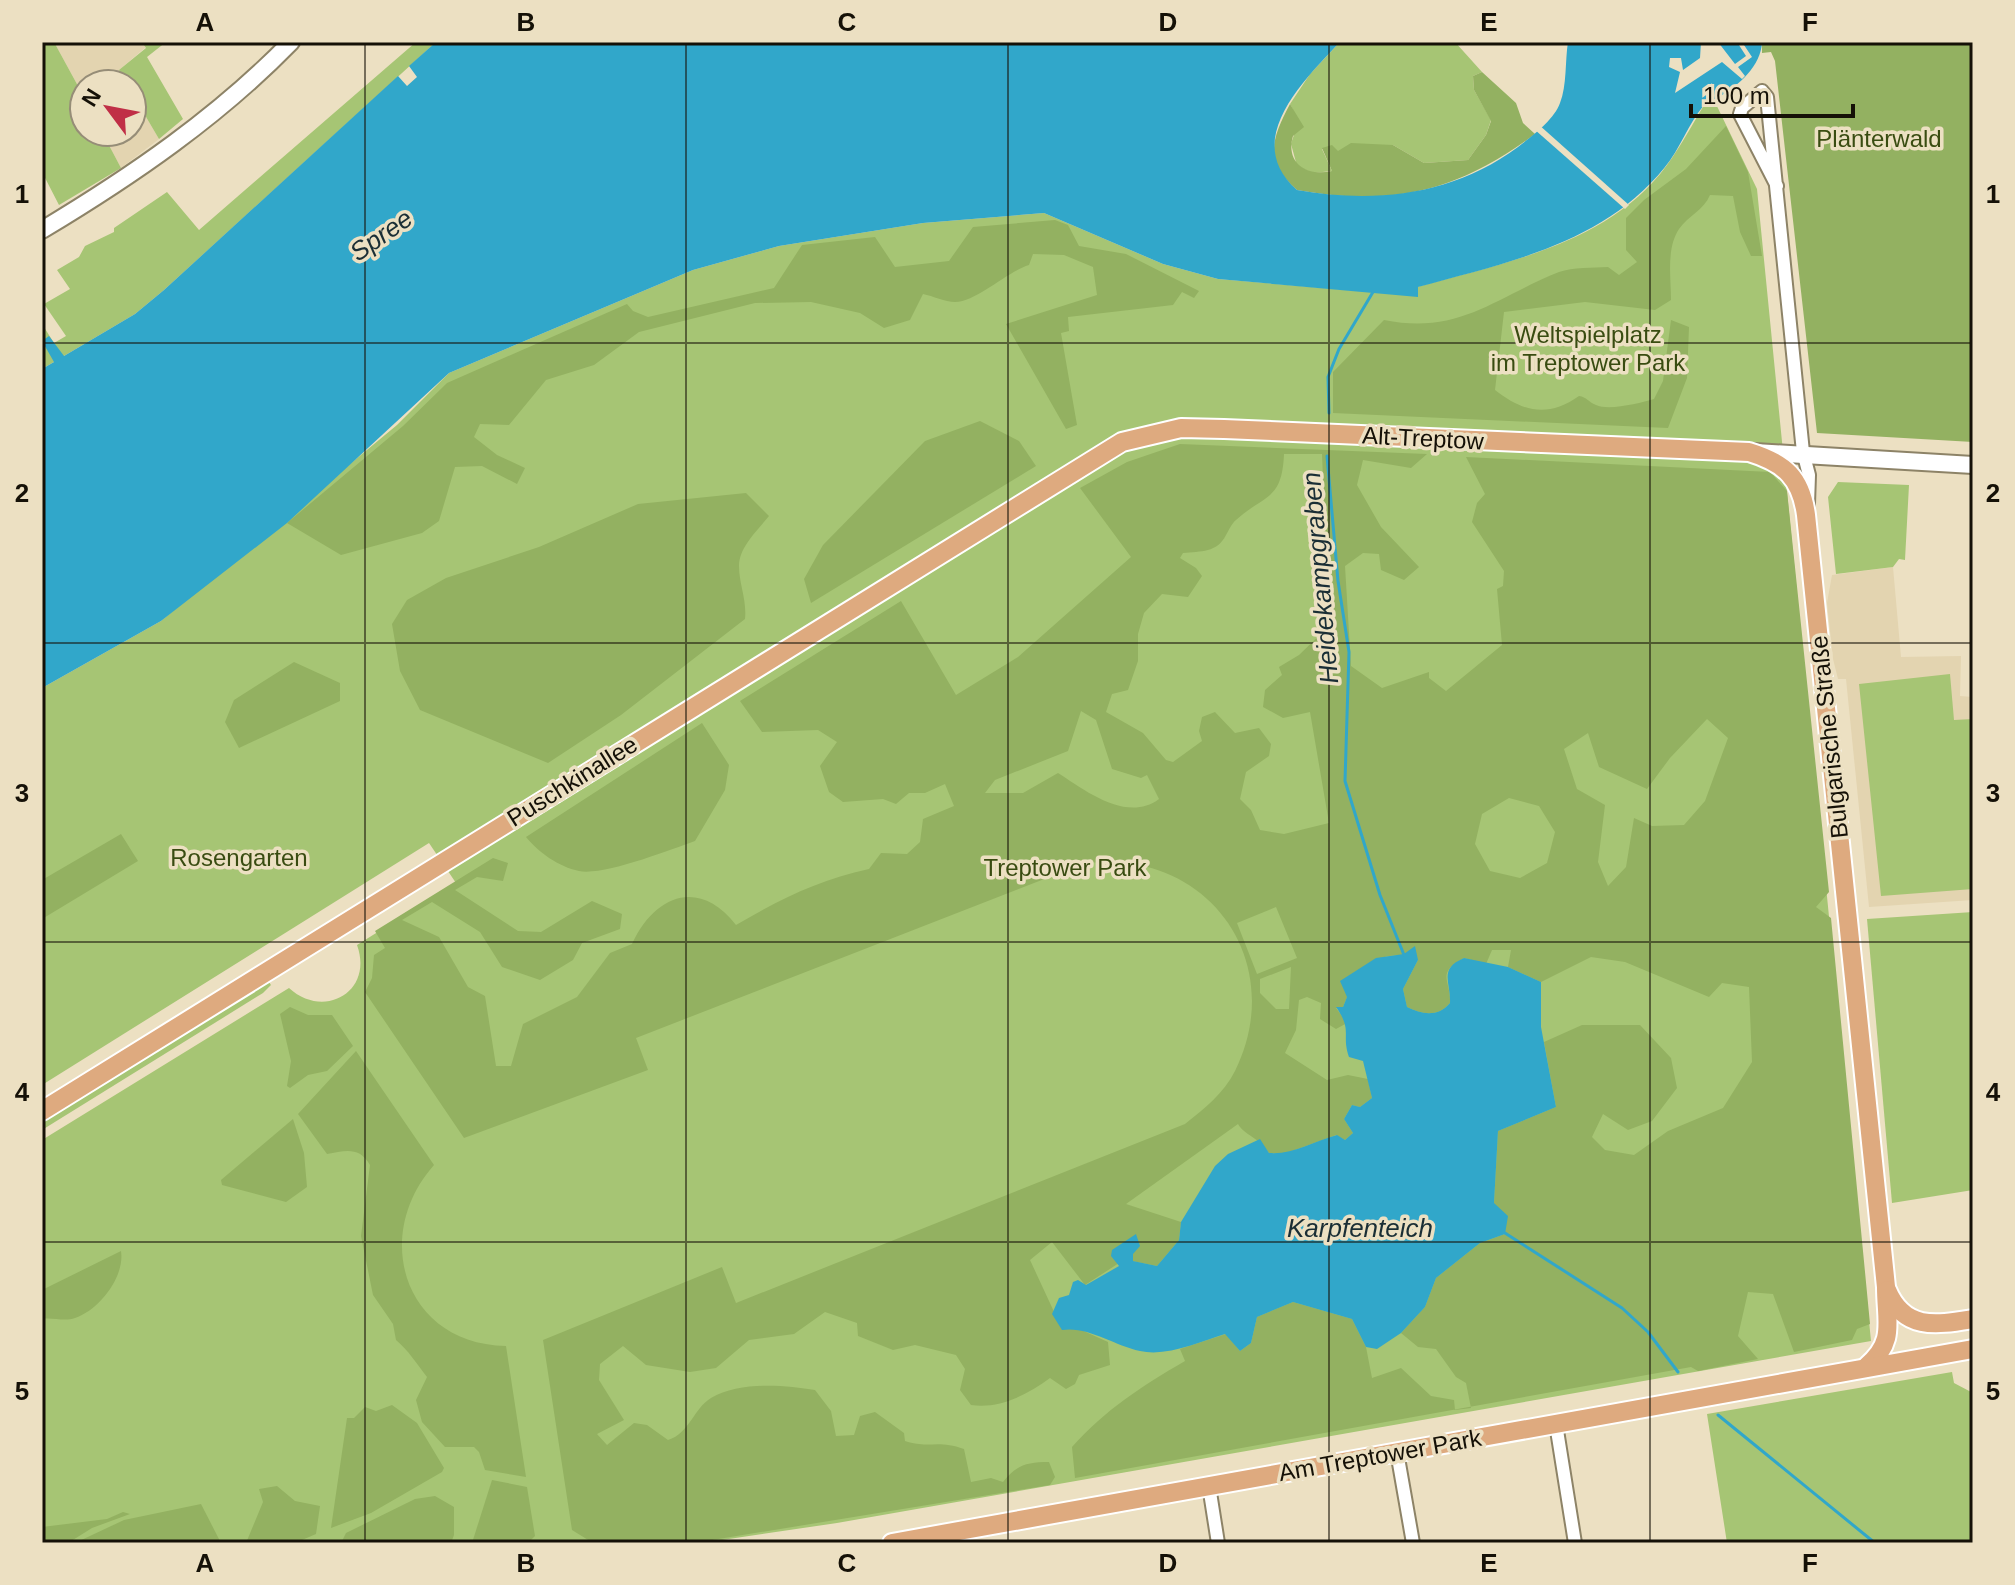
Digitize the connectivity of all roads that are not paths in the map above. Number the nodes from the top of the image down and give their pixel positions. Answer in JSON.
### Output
{"nodes":[{"id":1,"x":291,"y":42,"type":"edge"},
{"id":2,"x":1777,"y":186,"type":"junction"},
{"id":3,"x":42,"y":230,"type":"edge"},
{"id":4,"x":1102,"y":452,"type":"joint"},
{"id":5,"x":1749,"y":452,"type":"junction"},
{"id":6,"x":1803,"y":452,"type":"junction"},
{"id":7,"x":1973,"y":465,"type":"edge"},
{"id":8,"x":1806,"y":515,"type":"junction"},
{"id":9,"x":42,"y":1111,"type":"edge"},
{"id":10,"x":1886,"y":1287,"type":"junction"},
{"id":11,"x":1973,"y":1319,"type":"edge"},
{"id":12,"x":1973,"y":1349,"type":"edge"},
{"id":13,"x":1867,"y":1366,"type":"junction"},
{"id":14,"x":1556,"y":1424,"type":"junction"},
{"id":15,"x":1397,"y":1452,"type":"junction"},
{"id":16,"x":1209,"y":1486,"type":"junction"},
{"id":17,"x":960,"y":1537,"type":"edge"},
{"id":18,"x":892,"y":1543,"type":"edge"},
{"id":19,"x":1218,"y":1543,"type":"edge"},
{"id":20,"x":1413,"y":1543,"type":"edge"},
{"id":21,"x":1575,"y":1543,"type":"edge"}],
"edges":[{"from":1,"to":3,"type":"street"},
{"from":2,"to":2,"type":"street","name":"Bulgarische Straße"},
{"from":2,"to":6,"type":"street","name":"Bulgarische Straße"},
{"from":4,"to":5,"type":"main road","name":"Alt-Treptow"},
{"from":4,"to":9,"type":"main road","name":"Puschkinallee"},
{"from":5,"to":6,"type":"street","name":"Alt-Treptow"},
{"from":5,"to":8,"type":"main road","name":"Alt-Treptow"},
{"from":6,"to":7,"type":"street","name":"Alt-Treptow"},
{"from":6,"to":8,"type":"street","name":"Bulgarische Straße"},
{"from":8,"to":10,"type":"main road","name":"Bulgarische Straße"},
{"from":10,"to":11,"type":"main road"},
{"from":10,"to":13,"type":"main road","name":"Bulgarische Straße"},
{"from":12,"to":13,"type":"main road","name":"Am Treptower Park"},
{"from":13,"to":14,"type":"main road","name":"Am Treptower Park"},
{"from":14,"to":15,"type":"main road","name":"Am Treptower Park"},
{"from":14,"to":21,"type":"street"},
{"from":15,"to":16,"type":"main road","name":"Am Treptower Park"},
{"from":15,"to":20,"type":"street"},
{"from":16,"to":17,"type":"main road","name":"Am Treptower Park"},
{"from":16,"to":19,"type":"street"},
{"from":17,"to":18,"type":"main road","name":"Am Treptower Park"}]}
